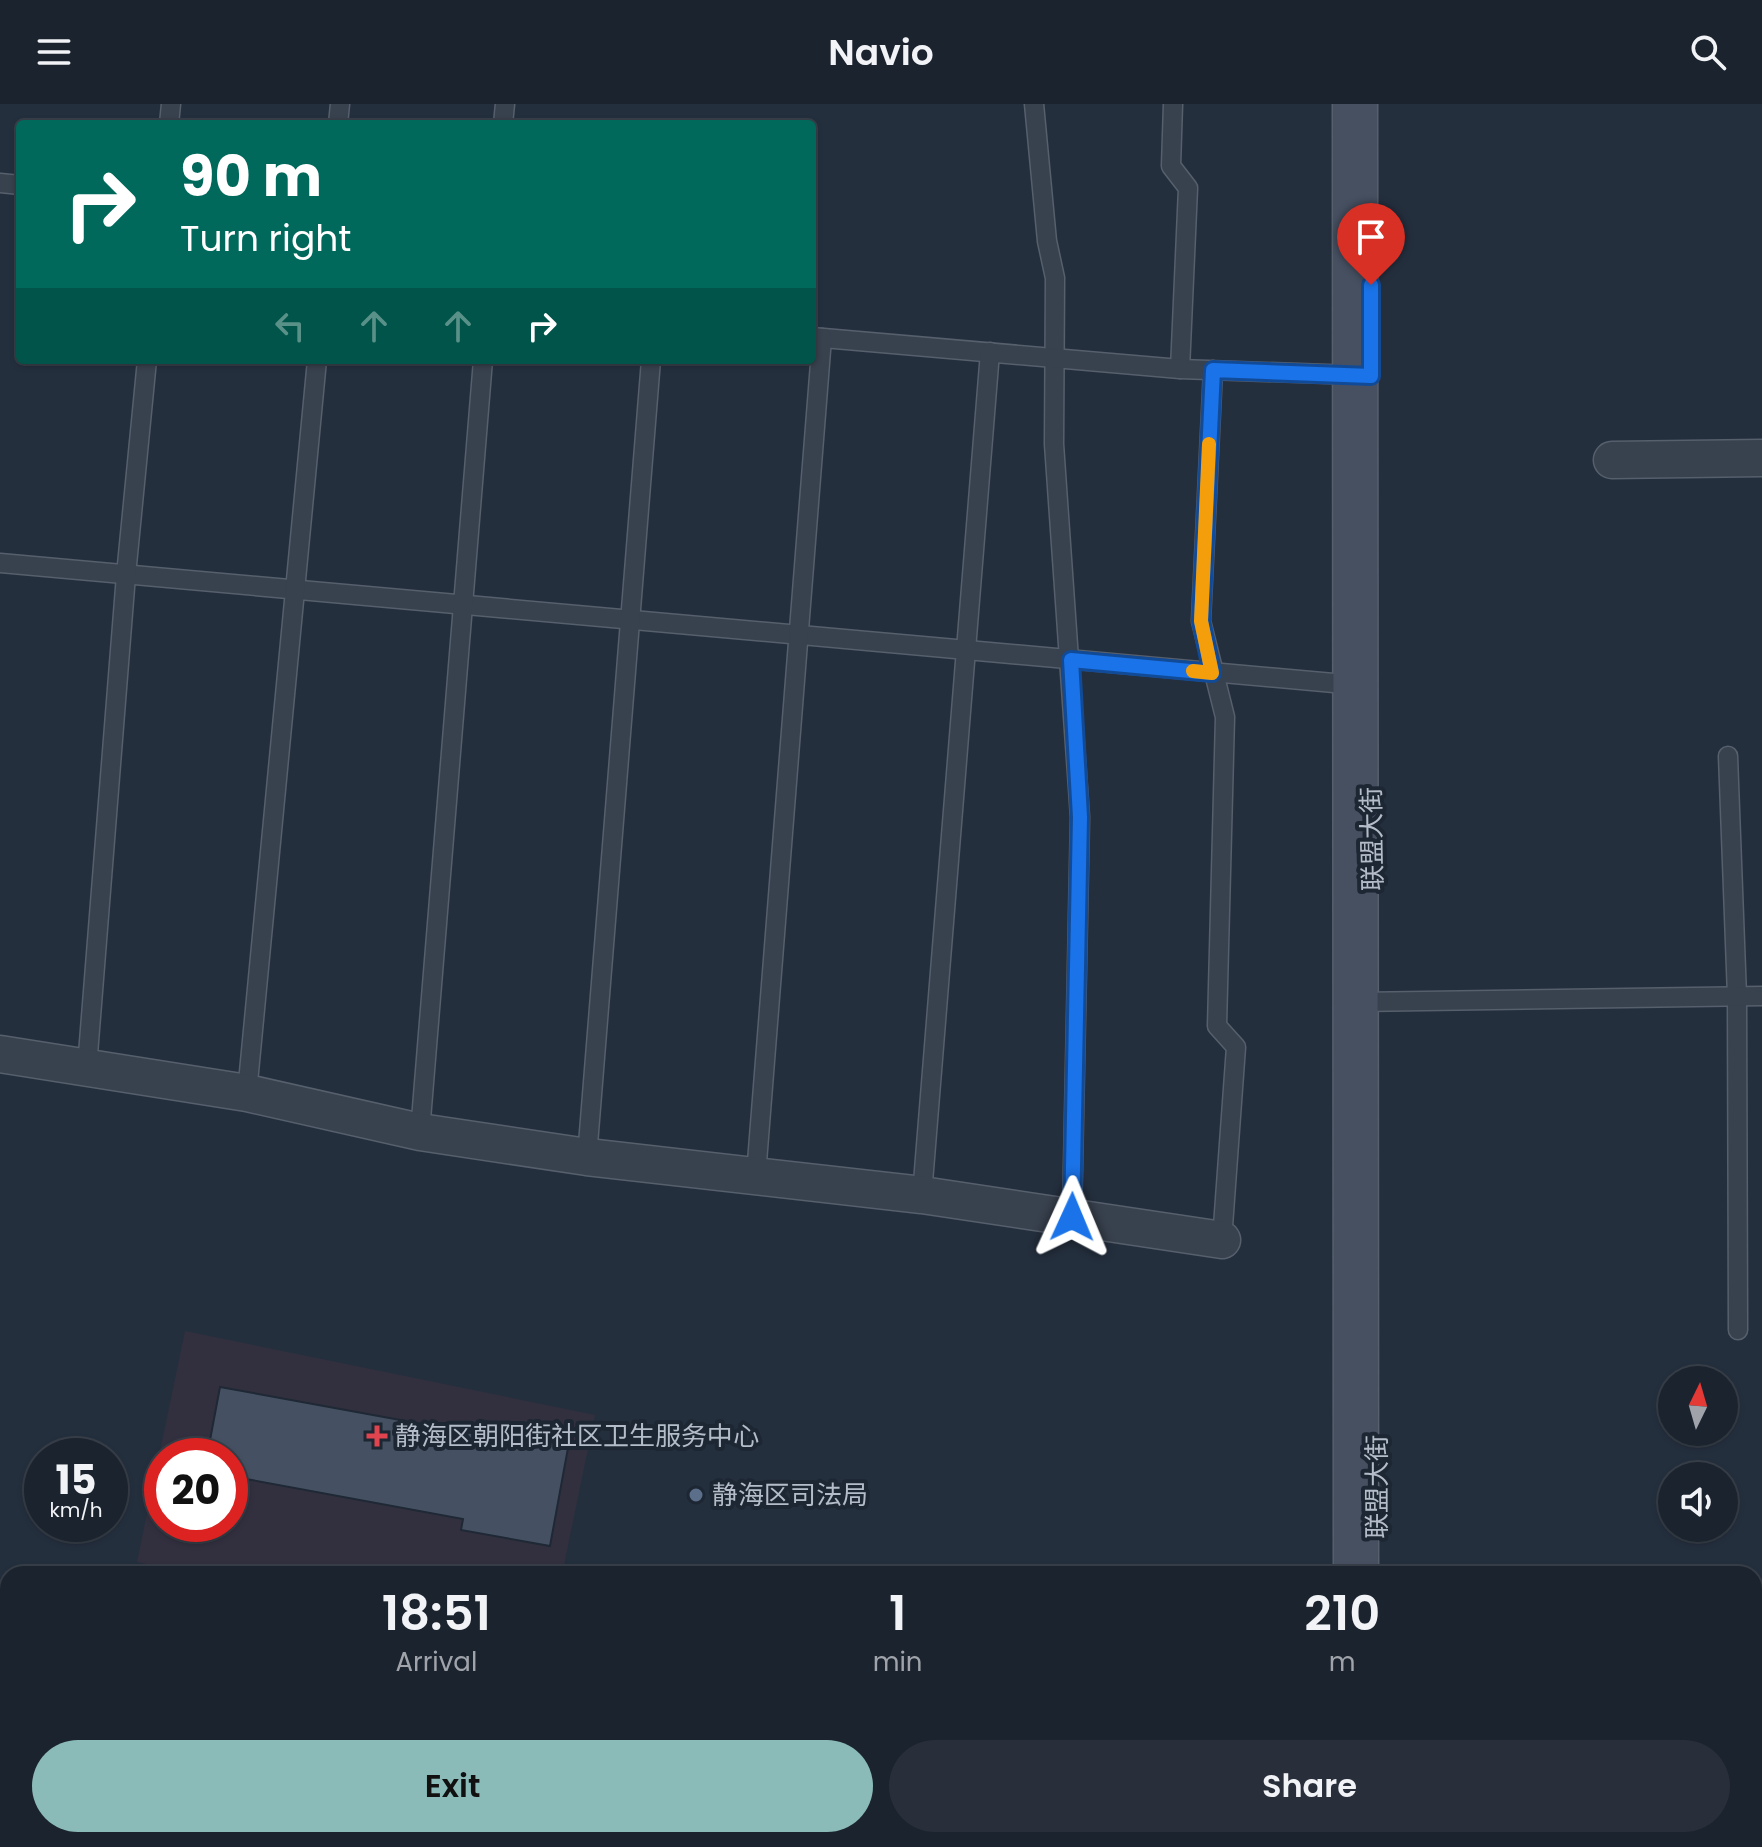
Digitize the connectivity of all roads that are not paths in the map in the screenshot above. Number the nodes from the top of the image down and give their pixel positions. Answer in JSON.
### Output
{"nodes":[{"id":1,"x":1034,"y":104,"type":"edge"},
{"id":2,"x":1173,"y":104,"type":"edge"},
{"id":3,"x":1355,"y":104,"type":"edge"},
{"id":4,"x":1371,"y":104,"type":"edge"},
{"id":5,"x":817,"y":338,"type":"edge"},
{"id":6,"x":990,"y":352,"type":"junction"},
{"id":7,"x":1056,"y":358,"type":"junction"},
{"id":8,"x":147,"y":364,"type":"edge"},
{"id":9,"x":317,"y":364,"type":"edge"},
{"id":10,"x":483,"y":364,"type":"edge"},
{"id":11,"x":651,"y":364,"type":"edge"},
{"id":12,"x":815,"y":364,"type":"edge"},
{"id":13,"x":1180,"y":369,"type":"junction"},
{"id":14,"x":1213,"y":370,"type":"junction"},
{"id":15,"x":1362,"y":375,"type":"junction"},
{"id":16,"x":1762,"y":458,"type":"edge"},
{"id":17,"x":1612,"y":460,"type":"dead end"},
{"id":18,"x":0,"y":563,"type":"edge"},
{"id":19,"x":126,"y":575,"type":"junction"},
{"id":20,"x":295,"y":590,"type":"junction"},
{"id":21,"x":463,"y":605,"type":"junction"},
{"id":22,"x":630,"y":620,"type":"junction"},
{"id":23,"x":799,"y":636,"type":"junction"},
{"id":24,"x":966,"y":651,"type":"junction"},
{"id":25,"x":1071,"y":660,"type":"junction"},
{"id":26,"x":1212,"y":673,"type":"junction"},
{"id":27,"x":1362,"y":686,"type":"junction"},
{"id":28,"x":1728,"y":756,"type":"dead end"},
{"id":29,"x":1737,"y":996,"type":"junction"},
{"id":30,"x":1762,"y":996,"type":"edge"},
{"id":31,"x":1365,"y":1001,"type":"junction"},
{"id":32,"x":0,"y":1054,"type":"edge"},
{"id":33,"x":87,"y":1067,"type":"junction"},
{"id":34,"x":247,"y":1093,"type":"junction"},
{"id":35,"x":420,"y":1132,"type":"junction"},
{"id":36,"x":587,"y":1157,"type":"junction"},
{"id":37,"x":756,"y":1175,"type":"junction"},
{"id":38,"x":922,"y":1195,"type":"junction"},
{"id":39,"x":1072,"y":1217,"type":"junction"},
{"id":40,"x":1222,"y":1240,"type":"joint"},
{"id":41,"x":1738,"y":1330,"type":"dead end"},
{"id":42,"x":1356,"y":1566,"type":"edge"},
{"id":43,"x":1377,"y":1566,"type":"edge"}],
"edges":[{"from":1,"to":7,"type":"lane"},
{"from":2,"to":13,"type":"lane"},
{"from":3,"to":15,"type":"main road"},
{"from":4,"to":15,"type":"main road","name":"联盟大街"},
{"from":5,"to":6,"type":"lane"},
{"from":6,"to":7,"type":"lane"},
{"from":6,"to":24,"type":"lane"},
{"from":7,"to":13,"type":"lane"},
{"from":7,"to":25,"type":"lane"},
{"from":8,"to":19,"type":"lane"},
{"from":9,"to":20,"type":"lane"},
{"from":10,"to":21,"type":"lane"},
{"from":11,"to":22,"type":"lane"},
{"from":12,"to":23,"type":"lane"},
{"from":13,"to":14,"type":"lane"},
{"from":14,"to":15,"type":"lane"},
{"from":14,"to":26,"type":"lane"},
{"from":15,"to":27,"type":"main road","name":"联盟大街"},
{"from":16,"to":17,"type":"street"},
{"from":18,"to":19,"type":"lane"},
{"from":19,"to":20,"type":"lane"},
{"from":19,"to":33,"type":"lane"},
{"from":20,"to":21,"type":"lane"},
{"from":20,"to":34,"type":"lane"},
{"from":21,"to":22,"type":"lane"},
{"from":21,"to":35,"type":"lane"},
{"from":22,"to":23,"type":"lane"},
{"from":22,"to":36,"type":"lane"},
{"from":23,"to":24,"type":"lane"},
{"from":23,"to":37,"type":"lane"},
{"from":24,"to":25,"type":"lane"},
{"from":24,"to":38,"type":"lane"},
{"from":25,"to":26,"type":"lane"},
{"from":25,"to":39,"type":"lane"},
{"from":26,"to":27,"type":"lane"},
{"from":26,"to":40,"type":"lane"},
{"from":27,"to":31,"type":"main road","name":"联盟大街"},
{"from":28,"to":29,"type":"lane"},
{"from":29,"to":30,"type":"lane"},
{"from":29,"to":31,"type":"lane"},
{"from":29,"to":41,"type":"lane"},
{"from":31,"to":42,"type":"main road"},
{"from":31,"to":43,"type":"main road","name":"联盟大街"},
{"from":32,"to":33,"type":"street"},
{"from":33,"to":34,"type":"street"},
{"from":34,"to":35,"type":"street"},
{"from":35,"to":36,"type":"street"},
{"from":36,"to":37,"type":"street"},
{"from":37,"to":38,"type":"street"},
{"from":38,"to":39,"type":"street"},
{"from":39,"to":40,"type":"street"}]}
